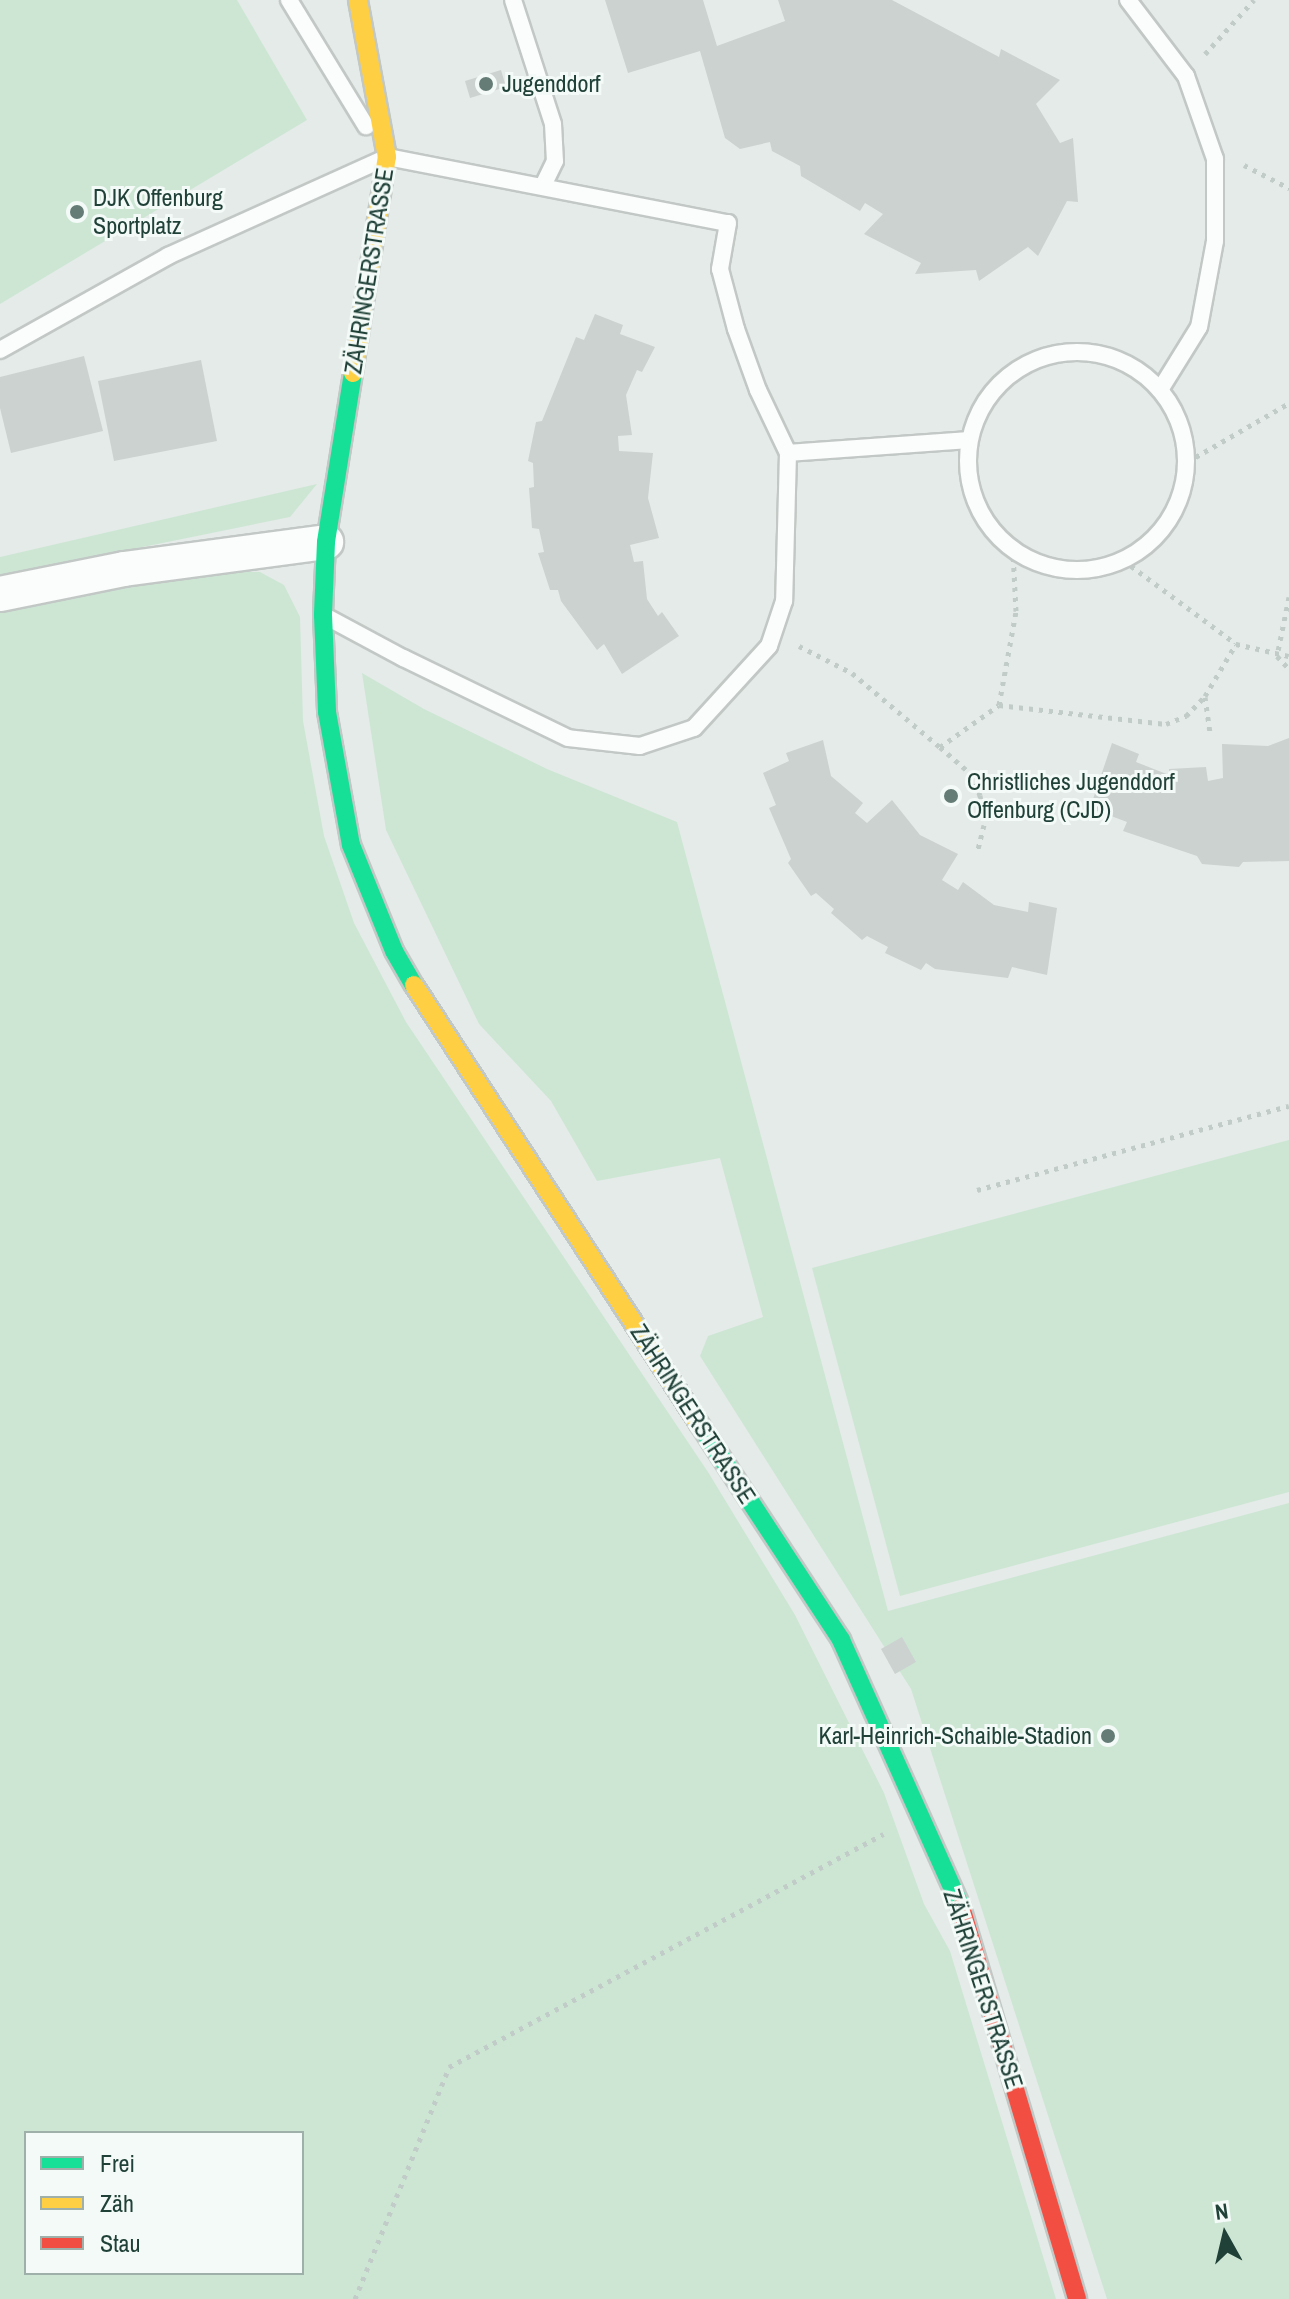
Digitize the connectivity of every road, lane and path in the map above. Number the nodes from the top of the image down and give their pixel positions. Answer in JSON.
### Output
{"nodes":[{"id":1,"x":289,"y":0,"type":"edge"},
{"id":2,"x":358,"y":0,"type":"edge"},
{"id":3,"x":513,"y":0,"type":"edge"},
{"id":4,"x":1128,"y":0,"type":"edge"},
{"id":5,"x":1254,"y":0,"type":"edge"},
{"id":6,"x":1186,"y":76,"type":"junction"},
{"id":7,"x":387,"y":157,"type":"junction"},
{"id":8,"x":1215,"y":159,"type":"junction"},
{"id":9,"x":543,"y":186,"type":"junction"},
{"id":10,"x":1289,"y":188,"type":"edge"},
{"id":11,"x":0,"y":350,"type":"edge"},
{"id":12,"x":1160,"y":390,"type":"junction"},
{"id":13,"x":1289,"y":403,"type":"edge"},
{"id":14,"x":969,"y":440,"type":"junction"},
{"id":15,"x":788,"y":453,"type":"junction"},
{"id":16,"x":1187,"y":462,"type":"junction"},
{"id":17,"x":326,"y":542,"type":"junction"},
{"id":18,"x":1013,"y":551,"type":"junction"},
{"id":19,"x":1123,"y":560,"type":"junction"},
{"id":20,"x":0,"y":594,"type":"edge"},
{"id":21,"x":1289,"y":597,"type":"edge"},
{"id":22,"x":323,"y":615,"type":"junction"},
{"id":23,"x":773,"y":635,"type":"junction"},
{"id":24,"x":1236,"y":644,"type":"junction"},
{"id":25,"x":1277,"y":656,"type":"junction"},
{"id":26,"x":1289,"y":656,"type":"edge"},
{"id":27,"x":1289,"y":669,"type":"edge"},
{"id":28,"x":1205,"y":696,"type":"junction"},
{"id":29,"x":999,"y":705,"type":"junction"},
{"id":30,"x":1210,"y":734,"type":"dead end"},
{"id":31,"x":940,"y":747,"type":"junction"},
{"id":32,"x":977,"y":853,"type":"dead end"},
{"id":33,"x":1289,"y":1106,"type":"edge"},
{"id":34,"x":977,"y":1190,"type":"dead end"},
{"id":35,"x":920,"y":1815,"type":"junction"},
{"id":36,"x":355,"y":2299,"type":"edge"},
{"id":37,"x":1077,"y":2299,"type":"edge"}],
"edges":[{"from":1,"to":7,"type":"lane"},
{"from":2,"to":7,"type":"street","name":"ZÄHRINGERSTRASSE"},
{"from":3,"to":9,"type":"lane"},
{"from":4,"to":6,"type":"lane"},
{"from":5,"to":6,"type":"path"},
{"from":6,"to":8,"type":"lane"},
{"from":7,"to":9,"type":"lane"},
{"from":7,"to":11,"type":"lane"},
{"from":7,"to":17,"type":"street","name":"ZÄHRINGERSTRASSE"},
{"from":8,"to":10,"type":"path"},
{"from":8,"to":12,"type":"lane"},
{"from":9,"to":15,"type":"lane"},
{"from":12,"to":14,"type":"lane"},
{"from":12,"to":16,"type":"lane"},
{"from":13,"to":16,"type":"path"},
{"from":14,"to":15,"type":"lane"},
{"from":14,"to":18,"type":"lane"},
{"from":15,"to":23,"type":"lane"},
{"from":16,"to":19,"type":"lane"},
{"from":17,"to":20,"type":"street"},
{"from":17,"to":22,"type":"street","name":"ZÄHRINGERSTRASSE"},
{"from":18,"to":19,"type":"lane"},
{"from":18,"to":29,"type":"path"},
{"from":19,"to":24,"type":"path"},
{"from":21,"to":25,"type":"path"},
{"from":22,"to":23,"type":"lane"},
{"from":22,"to":35,"type":"street","name":"ZÄHRINGERSTRASSE"},
{"from":23,"to":31,"type":"path"},
{"from":24,"to":25,"type":"path"},
{"from":24,"to":28,"type":"path"},
{"from":25,"to":26,"type":"path"},
{"from":25,"to":27,"type":"path"},
{"from":28,"to":29,"type":"path"},
{"from":28,"to":30,"type":"path"},
{"from":29,"to":31,"type":"path"},
{"from":31,"to":32,"type":"path"},
{"from":33,"to":34,"type":"path"},
{"from":35,"to":36,"type":"path"},
{"from":35,"to":37,"type":"street","name":"ZÄHRINGERSTRASSE"}]}
